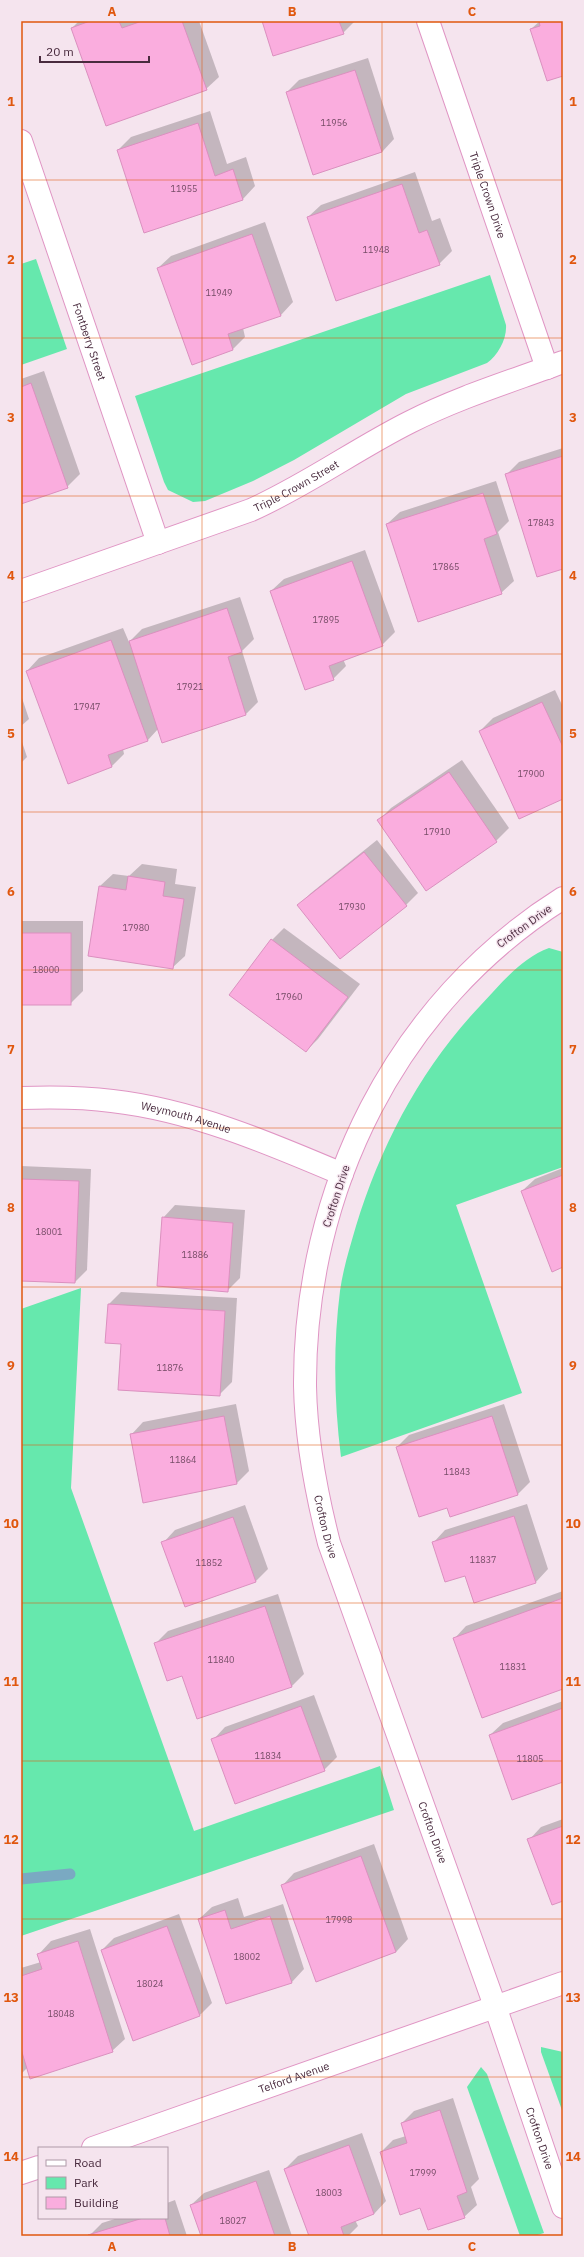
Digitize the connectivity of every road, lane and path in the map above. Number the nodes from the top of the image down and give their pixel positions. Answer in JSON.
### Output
{"nodes":[{"id":1,"x":428,"y":21,"type":"edge"},
{"id":2,"x":21,"y":141,"type":"edge"},
{"id":3,"x":555,"y":365,"type":"edge"},
{"id":4,"x":158,"y":543,"type":"junction"},
{"id":5,"x":21,"y":591,"type":"edge"},
{"id":6,"x":563,"y":898,"type":"edge"},
{"id":7,"x":21,"y":1098,"type":"edge"},
{"id":8,"x":342,"y":1174,"type":"junction"},
{"id":9,"x":563,"y":1983,"type":"edge"},
{"id":10,"x":495,"y":2006,"type":"junction"},
{"id":11,"x":96,"y":2147,"type":"edge"},
{"id":12,"x":38,"y":2167,"type":"edge"},
{"id":13,"x":21,"y":2173,"type":"edge"},
{"id":14,"x":563,"y":2206,"type":"edge"}],
"edges":[{"from":1,"to":3,"type":"street","name":"Triple Crown Drive"},
{"from":2,"to":4,"type":"street","name":"Fontberry Street"},
{"from":3,"to":4,"type":"street","name":"Triple Crown Street"},
{"from":4,"to":5,"type":"street","name":"Triple Crown Street"},
{"from":6,"to":8,"type":"street","name":"Crofton Drive"},
{"from":7,"to":8,"type":"street","name":"Weymouth Avenue"},
{"from":8,"to":10,"type":"street","name":"Crofton Drive"},
{"from":9,"to":10,"type":"street","name":"Telford Avenue"},
{"from":10,"to":11,"type":"street","name":"Telford Avenue"},
{"from":10,"to":14,"type":"street","name":"Crofton Drive"},
{"from":12,"to":13,"type":"street"}]}
